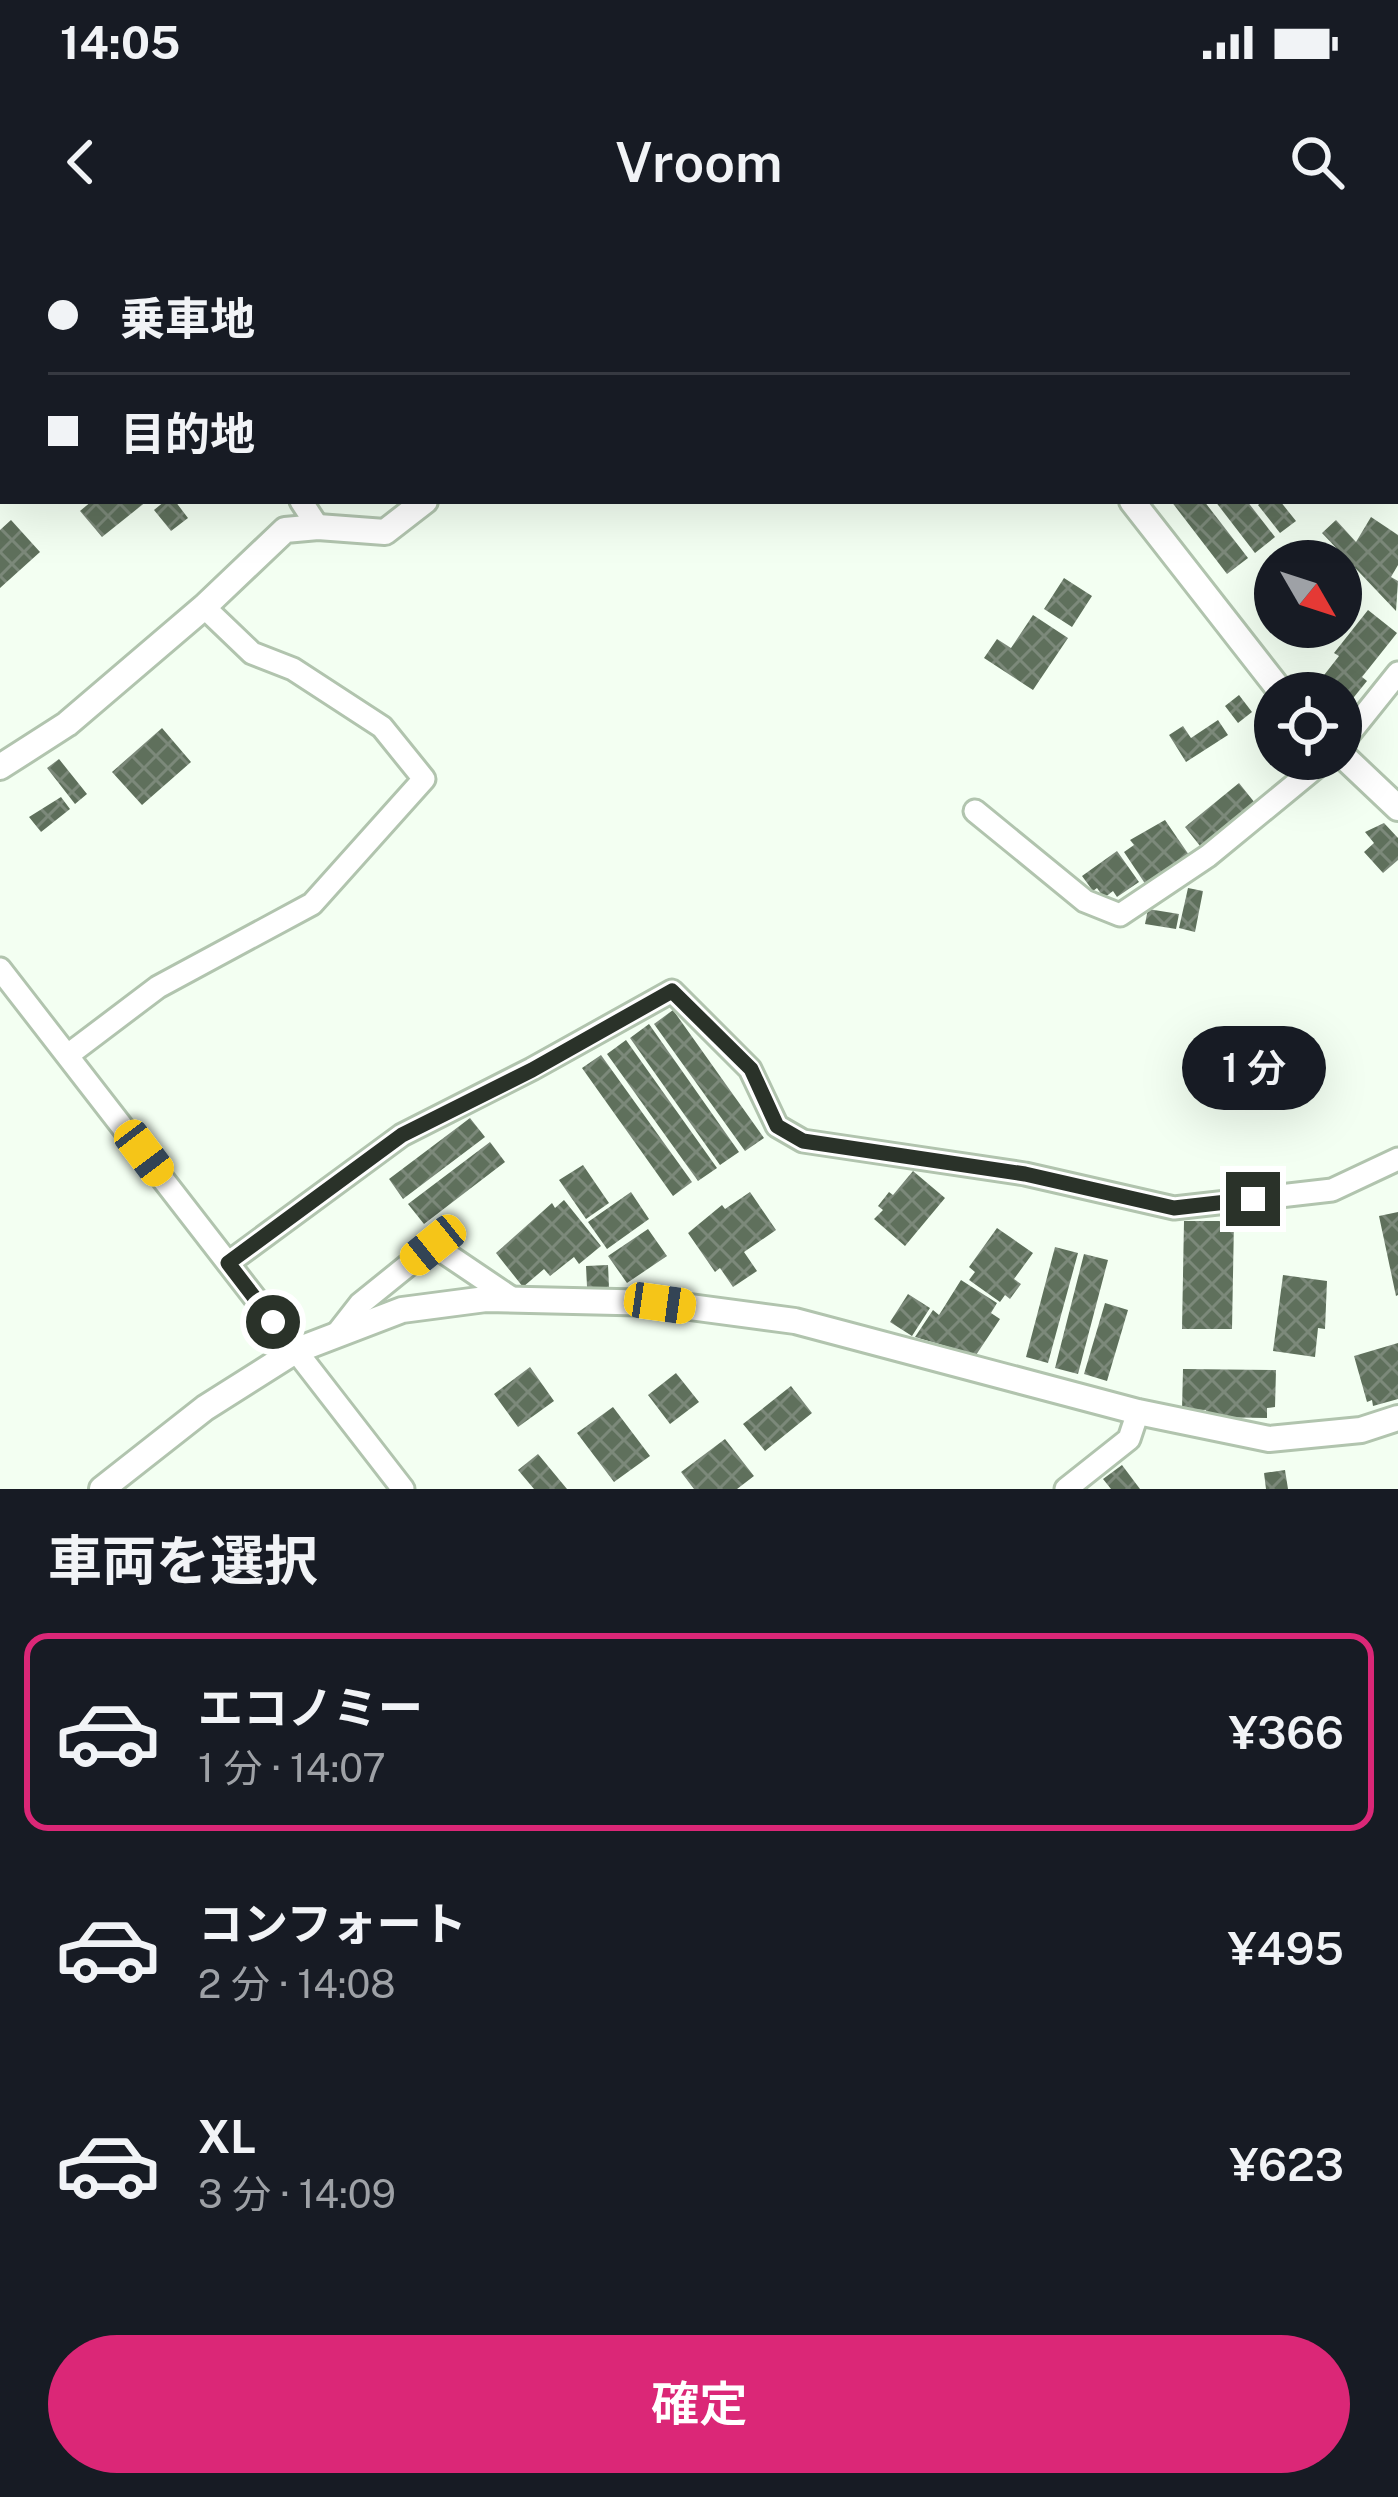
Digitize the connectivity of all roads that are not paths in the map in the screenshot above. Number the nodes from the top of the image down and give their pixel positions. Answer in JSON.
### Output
{"nodes":[{"id":1,"x":303,"y":504,"type":"edge"},
{"id":2,"x":421,"y":504,"type":"edge"},
{"id":3,"x":1134,"y":504,"type":"edge"},
{"id":4,"x":318,"y":526,"type":"junction"},
{"id":5,"x":204,"y":608,"type":"junction"},
{"id":6,"x":1266,"y":672,"type":"edge"},
{"id":7,"x":1398,"y":673,"type":"edge"},
{"id":8,"x":1362,"y":718,"type":"edge"},
{"id":9,"x":0,"y":767,"type":"edge"},
{"id":10,"x":1362,"y":774,"type":"edge"},
{"id":11,"x":1300,"y":780,"type":"edge"},
{"id":12,"x":1398,"y":808,"type":"edge"},
{"id":13,"x":975,"y":811,"type":"dead end"},
{"id":14,"x":0,"y":969,"type":"edge"},
{"id":15,"x":68,"y":1054,"type":"junction"},
{"id":16,"x":1398,"y":1160,"type":"edge"},
{"id":17,"x":228,"y":1263,"type":"junction"},
{"id":18,"x":513,"y":1299,"type":"junction"},
{"id":19,"x":335,"y":1336,"type":"junction"},
{"id":20,"x":295,"y":1352,"type":"junction"},
{"id":21,"x":1138,"y":1412,"type":"junction"},
{"id":22,"x":1398,"y":1418,"type":"edge"},
{"id":23,"x":102,"y":1489,"type":"edge"},
{"id":24,"x":403,"y":1489,"type":"edge"},
{"id":25,"x":1066,"y":1489,"type":"edge"}],
"edges":[{"from":1,"to":4,"type":"street"},
{"from":2,"to":4,"type":"street"},
{"from":3,"to":6,"type":"street"},
{"from":4,"to":5,"type":"street"},
{"from":5,"to":9,"type":"street"},
{"from":5,"to":15,"type":"street"},
{"from":7,"to":8,"type":"street"},
{"from":10,"to":12,"type":"street"},
{"from":11,"to":13,"type":"street"},
{"from":14,"to":15,"type":"street"},
{"from":15,"to":17,"type":"street"},
{"from":16,"to":17,"type":"street"},
{"from":17,"to":20,"type":"street"},
{"from":18,"to":19,"type":"street"},
{"from":18,"to":19,"type":"street"},
{"from":18,"to":21,"type":"street"},
{"from":19,"to":20,"type":"street"},
{"from":20,"to":23,"type":"street"},
{"from":20,"to":24,"type":"street"},
{"from":21,"to":22,"type":"street"},
{"from":21,"to":25,"type":"street"}]}
